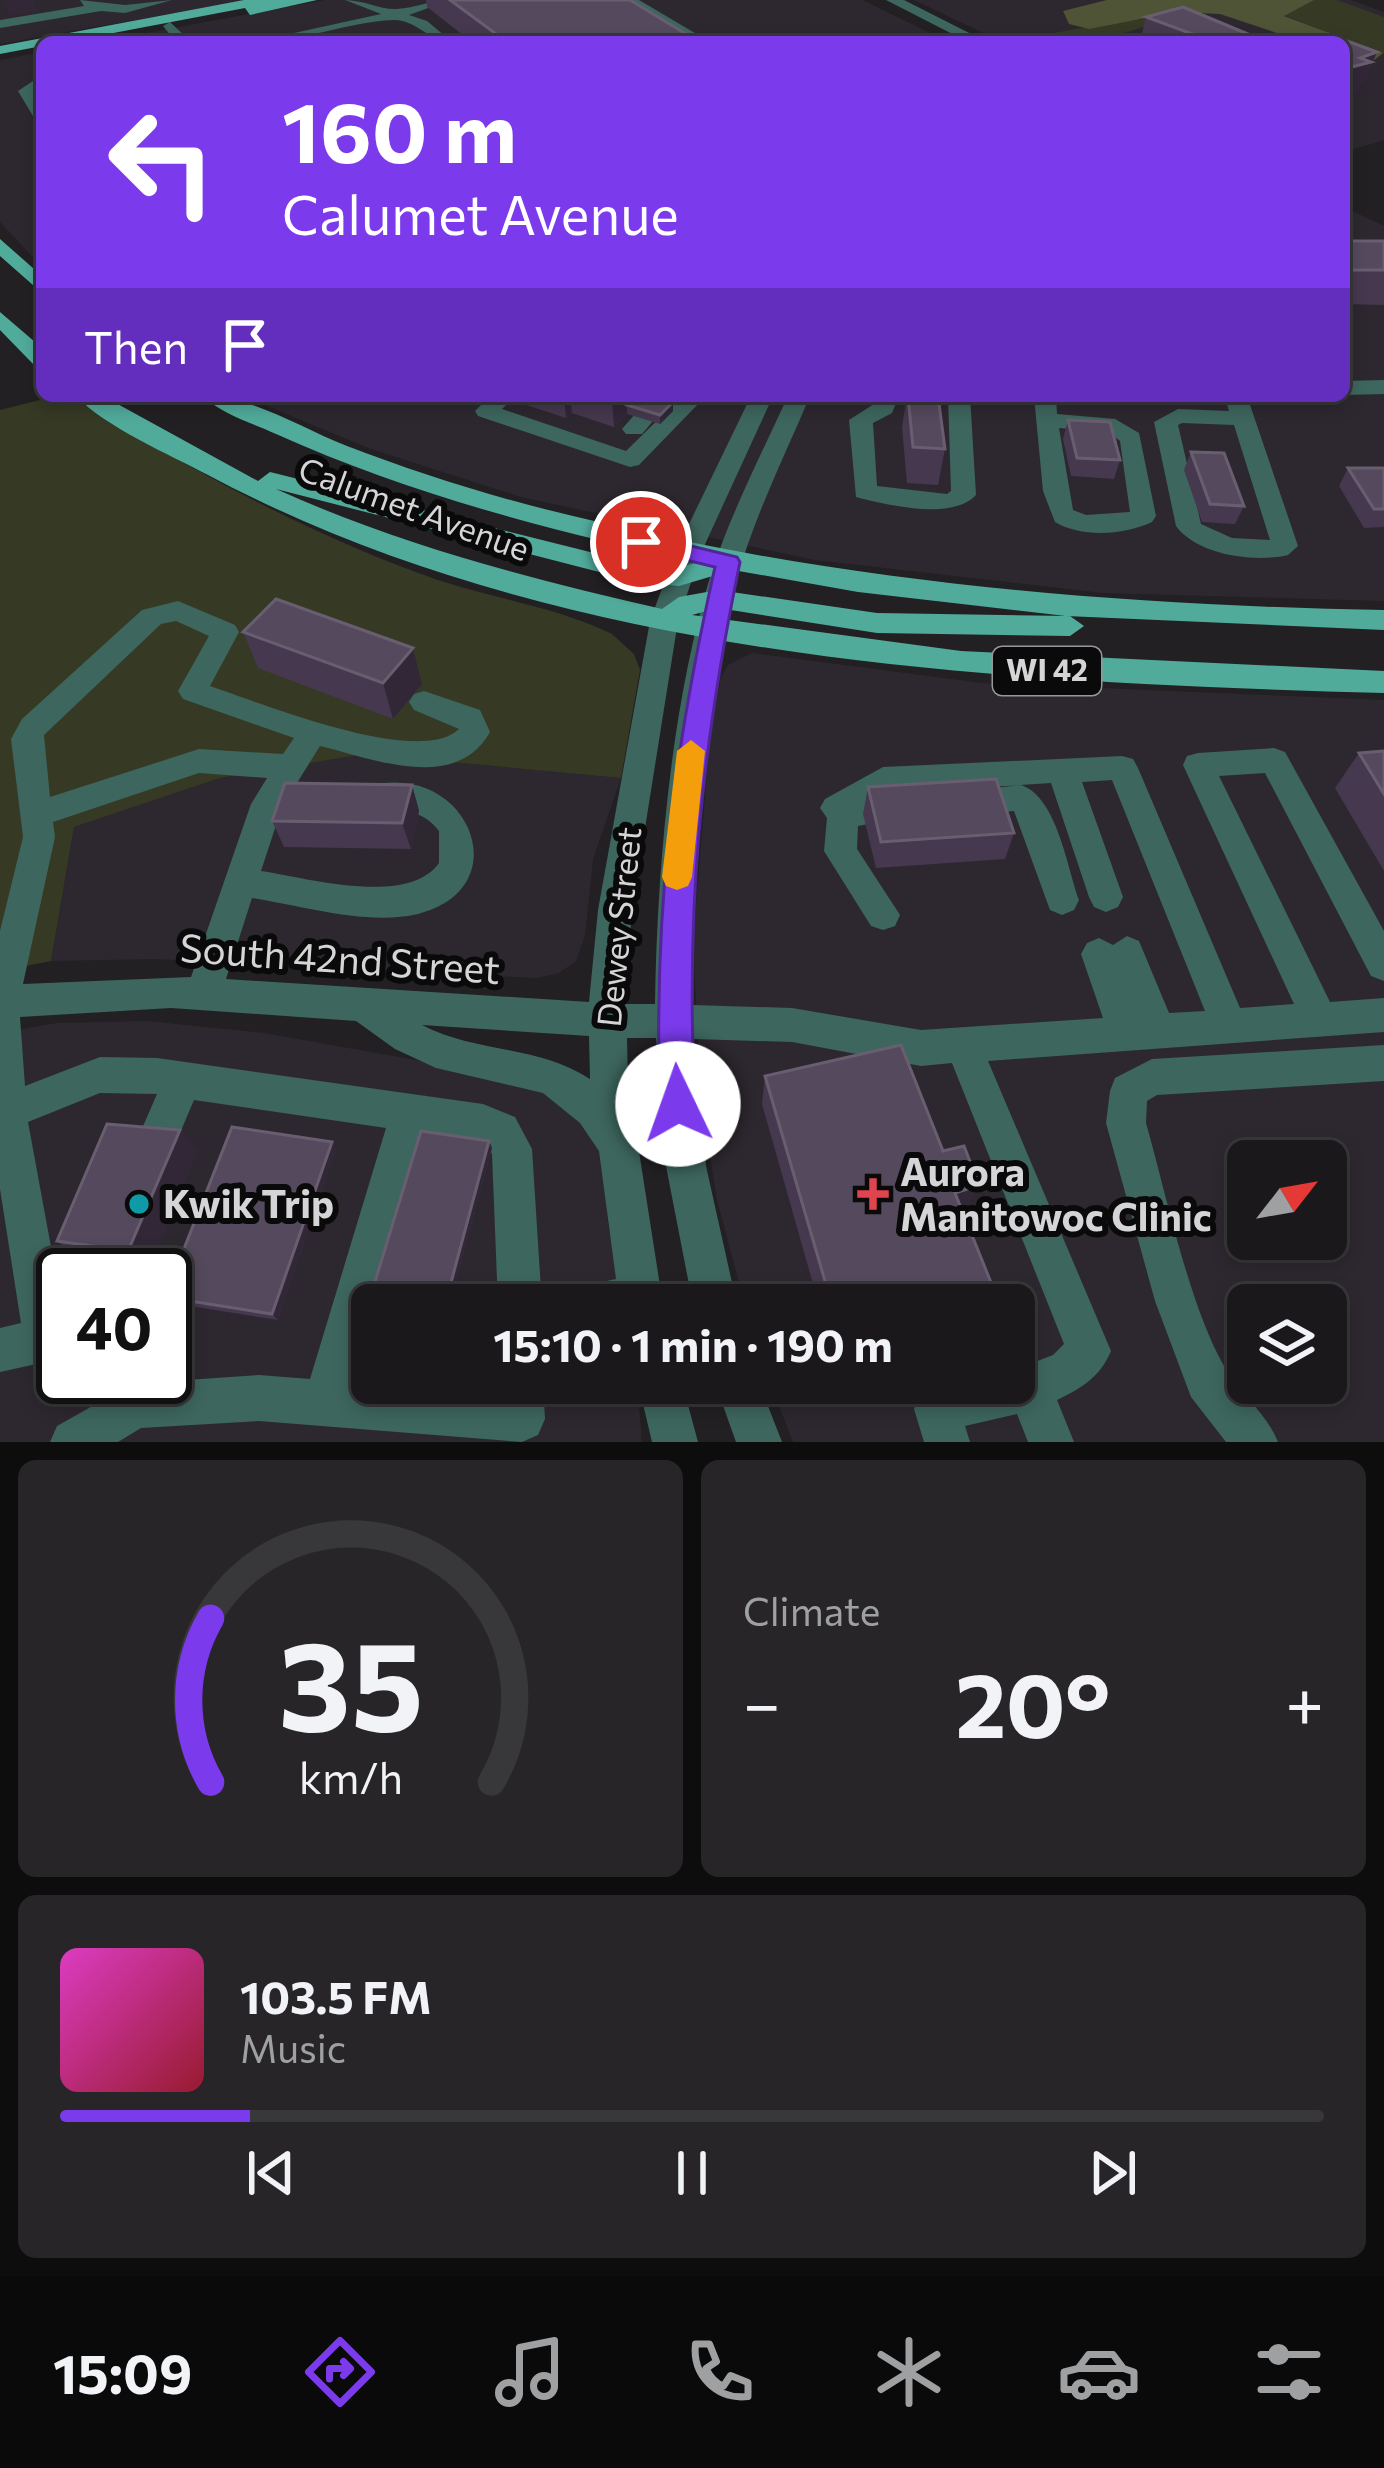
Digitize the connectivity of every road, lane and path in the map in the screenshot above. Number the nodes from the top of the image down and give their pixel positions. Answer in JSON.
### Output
{"nodes":[{"id":1,"x":165,"y":0,"type":"edge"},
{"id":2,"x":266,"y":0,"type":"edge"},
{"id":3,"x":310,"y":0,"type":"edge"},
{"id":4,"x":352,"y":0,"type":"edge"},
{"id":5,"x":443,"y":0,"type":"edge"},
{"id":6,"x":870,"y":0,"type":"edge"},
{"id":7,"x":893,"y":0,"type":"edge"},
{"id":8,"x":666,"y":3,"type":"dead end"},
{"id":9,"x":94,"y":4,"type":"edge"},
{"id":10,"x":636,"y":4,"type":"edge"},
{"id":11,"x":392,"y":15,"type":"junction"},
{"id":12,"x":0,"y":24,"type":"edge"},
{"id":13,"x":170,"y":26,"type":"junction"},
{"id":14,"x":949,"y":35,"type":"edge"},
{"id":15,"x":89,"y":36,"type":"edge"},
{"id":16,"x":116,"y":36,"type":"edge"},
{"id":17,"x":179,"y":36,"type":"edge"},
{"id":18,"x":289,"y":36,"type":"edge"},
{"id":19,"x":437,"y":36,"type":"edge"},
{"id":20,"x":692,"y":36,"type":"edge"},
{"id":21,"x":36,"y":46,"type":"edge"},
{"id":22,"x":0,"y":51,"type":"edge"},
{"id":23,"x":36,"y":84,"type":"edge"},
{"id":24,"x":36,"y":108,"type":"edge"},
{"id":25,"x":0,"y":244,"type":"edge"},
{"id":26,"x":36,"y":280,"type":"edge"},
{"id":27,"x":0,"y":318,"type":"edge"},
{"id":28,"x":36,"y":354,"type":"edge"},
{"id":29,"x":1350,"y":388,"type":"edge"},
{"id":30,"x":1384,"y":388,"type":"edge"},
{"id":31,"x":97,"y":402,"type":"edge"},
{"id":32,"x":227,"y":402,"type":"edge"},
{"id":33,"x":497,"y":402,"type":"edge"},
{"id":34,"x":647,"y":402,"type":"edge"},
{"id":35,"x":677,"y":402,"type":"edge"},
{"id":36,"x":690,"y":402,"type":"edge"},
{"id":37,"x":759,"y":402,"type":"edge"},
{"id":38,"x":796,"y":402,"type":"edge"},
{"id":39,"x":892,"y":405,"type":"edge"},
{"id":40,"x":1240,"y":407,"type":"edge"},
{"id":41,"x":953,"y":408,"type":"edge"},
{"id":42,"x":1046,"y":408,"type":"edge"},
{"id":43,"x":634,"y":429,"type":"junction"},
{"id":44,"x":610,"y":453,"type":"junction"},
{"id":45,"x":195,"y":458,"type":"junction"},
{"id":46,"x":728,"y":562,"type":"junction"},
{"id":47,"x":683,"y":565,"type":"junction"},
{"id":48,"x":715,"y":615,"type":"junction"},
{"id":49,"x":1175,"y":617,"type":"junction"},
{"id":50,"x":1384,"y":620,"type":"edge"},
{"id":51,"x":664,"y":621,"type":"junction"},
{"id":52,"x":1384,"y":682,"type":"edge"},
{"id":53,"x":424,"y":701,"type":"dead end"},
{"id":54,"x":313,"y":733,"type":"junction"},
{"id":55,"x":290,"y":767,"type":"junction"},
{"id":56,"x":1062,"y":770,"type":"junction"},
{"id":57,"x":340,"y":800,"type":"edge"},
{"id":58,"x":303,"y":802,"type":"edge"},
{"id":59,"x":267,"y":804,"type":"junction"},
{"id":60,"x":38,"y":814,"type":"junction"},
{"id":61,"x":243,"y":882,"type":"junction"},
{"id":62,"x":1106,"y":897,"type":"dead end"},
{"id":63,"x":1062,"y":900,"type":"dead end"},
{"id":64,"x":1113,"y":953,"type":"dead end"},
{"id":65,"x":1384,"y":965,"type":"edge"},
{"id":66,"x":203,"y":994,"type":"junction"},
{"id":67,"x":0,"y":1003,"type":"edge"},
{"id":68,"x":366,"y":1006,"type":"junction"},
{"id":69,"x":1384,"y":1015,"type":"edge"},
{"id":70,"x":606,"y":1020,"type":"junction"},
{"id":71,"x":1320,"y":1020,"type":"junction"},
{"id":72,"x":674,"y":1022,"type":"junction"},
{"id":73,"x":1230,"y":1027,"type":"junction"},
{"id":74,"x":1142,"y":1034,"type":"junction"},
{"id":75,"x":964,"y":1047,"type":"junction"},
{"id":76,"x":1384,"y":1063,"type":"edge"},
{"id":77,"x":183,"y":1080,"type":"junction"},
{"id":78,"x":410,"y":1112,"type":"junction"},
{"id":79,"x":4,"y":1113,"type":"edge"},
{"id":80,"x":154,"y":1147,"type":"edge"},
{"id":81,"x":616,"y":1155,"type":"junction"},
{"id":82,"x":36,"y":1250,"type":"edge"},
{"id":83,"x":519,"y":1284,"type":"edge"},
{"id":84,"x":637,"y":1284,"type":"edge"},
{"id":85,"x":710,"y":1284,"type":"edge"},
{"id":86,"x":36,"y":1349,"type":"edge"},
{"id":87,"x":0,"y":1350,"type":"edge"},
{"id":88,"x":1035,"y":1387,"type":"edge"},
{"id":89,"x":1035,"y":1402,"type":"edge"},
{"id":90,"x":326,"y":1403,"type":"junction"},
{"id":91,"x":133,"y":1404,"type":"edge"},
{"id":92,"x":665,"y":1404,"type":"edge"},
{"id":93,"x":745,"y":1404,"type":"edge"},
{"id":94,"x":960,"y":1404,"type":"edge"},
{"id":95,"x":136,"y":1406,"type":"junction"},
{"id":96,"x":526,"y":1415,"type":"edge"},
{"id":97,"x":74,"y":1442,"type":"edge"},
{"id":98,"x":675,"y":1442,"type":"edge"},
{"id":99,"x":759,"y":1442,"type":"edge"},
{"id":100,"x":947,"y":1442,"type":"edge"},
{"id":101,"x":1051,"y":1442,"type":"edge"},
{"id":102,"x":1255,"y":1442,"type":"edge"}],
"edges":[{"from":1,"to":9,"type":"street"},
{"from":2,"to":15,"type":"main road"},
{"from":3,"to":13,"type":"main road"},
{"from":4,"to":11,"type":"street"},
{"from":5,"to":11,"type":"street"},
{"from":6,"to":14,"type":"street"},
{"from":7,"to":14,"type":"street"},
{"from":8,"to":10,"type":"street"},
{"from":9,"to":12,"type":"street"},
{"from":10,"to":20,"type":"street"},
{"from":11,"to":18,"type":"street"},
{"from":11,"to":19,"type":"street"},
{"from":13,"to":16,"type":"main road"},
{"from":13,"to":17,"type":"street"},
{"from":21,"to":22,"type":"main road"},
{"from":23,"to":24,"type":"street"},
{"from":25,"to":26,"type":"main road"},
{"from":27,"to":28,"type":"main road"},
{"from":29,"to":30,"type":"street"},
{"from":31,"to":45,"type":"main road","name":"Calumet Avenue","number":"WI 42"},
{"from":32,"to":47,"type":"main road","name":"Calumet Avenue"},
{"from":33,"to":44,"type":"street"},
{"from":34,"to":43,"type":"street"},
{"from":35,"to":43,"type":"street"},
{"from":36,"to":44,"type":"street"},
{"from":37,"to":47,"type":"street","name":"Dewey Street"},
{"from":38,"to":46,"type":"street","name":"Dewey Street"},
{"from":39,"to":41,"type":"street"},
{"from":40,"to":40,"type":"street"},
{"from":42,"to":42,"type":"street"},
{"from":43,"to":44,"type":"street"},
{"from":45,"to":47,"type":"main road"},
{"from":45,"to":51,"type":"main road","name":"Calumet Avenue","number":"WI 42"},
{"from":46,"to":47,"type":"main road"},
{"from":46,"to":48,"type":"street","name":"Dewey Street"},
{"from":46,"to":49,"type":"main road","number":"WI 42"},
{"from":47,"to":51,"type":"street","name":"Dewey Street"},
{"from":48,"to":49,"type":"main road"},
{"from":48,"to":51,"type":"main road","name":"Calumet Avenue","number":"WI 42"},
{"from":48,"to":52,"type":"main road","name":"Calumet Avenue","number":"WI 42"},
{"from":48,"to":72,"type":"street","name":"Dewey Street"},
{"from":49,"to":50,"type":"main road","number":"WI 42"},
{"from":51,"to":70,"type":"street","name":"Dewey Street"},
{"from":53,"to":54,"type":"street"},
{"from":54,"to":55,"type":"street"},
{"from":54,"to":60,"type":"street"},
{"from":55,"to":59,"type":"street"},
{"from":55,"to":60,"type":"street"},
{"from":56,"to":62,"type":"street"},
{"from":56,"to":63,"type":"street"},
{"from":56,"to":73,"type":"street"},
{"from":57,"to":61,"type":"street"},
{"from":58,"to":59,"type":"street"},
{"from":59,"to":61,"type":"street"},
{"from":60,"to":67,"type":"street"},
{"from":61,"to":66,"type":"street"},
{"from":64,"to":74,"type":"street"},
{"from":65,"to":71,"type":"street"},
{"from":66,"to":67,"type":"street","name":"South 42nd Street"},
{"from":66,"to":68,"type":"street","name":"South 42nd Street"},
{"from":67,"to":79,"type":"street"},
{"from":68,"to":70,"type":"street","name":"South 42nd Street"},
{"from":68,"to":81,"type":"street"},
{"from":69,"to":71,"type":"street","name":"South 42nd Street"},
{"from":70,"to":72,"type":"street","name":"South 42nd Street"},
{"from":70,"to":81,"type":"street","name":"Dewey Street"},
{"from":71,"to":73,"type":"street","name":"South 42nd Street"},
{"from":72,"to":75,"type":"street","name":"South 42nd Street"},
{"from":72,"to":85,"type":"street","name":"Dewey Street"},
{"from":73,"to":74,"type":"street","name":"South 42nd Street"},
{"from":74,"to":75,"type":"street","name":"South 42nd Street"},
{"from":75,"to":88,"type":"street"},
{"from":76,"to":102,"type":"street"},
{"from":77,"to":78,"type":"street"},
{"from":77,"to":79,"type":"street"},
{"from":77,"to":80,"type":"street"},
{"from":78,"to":83,"type":"street"},
{"from":78,"to":90,"type":"street"},
{"from":79,"to":82,"type":"street"},
{"from":81,"to":84,"type":"street","name":"Dewey Street"},
{"from":86,"to":87,"type":"street"},
{"from":89,"to":101,"type":"street"},
{"from":90,"to":95,"type":"street"},
{"from":90,"to":96,"type":"street"},
{"from":91,"to":95,"type":"street"},
{"from":92,"to":98,"type":"street"},
{"from":93,"to":99,"type":"street"},
{"from":94,"to":100,"type":"street"},
{"from":95,"to":97,"type":"street"}]}
